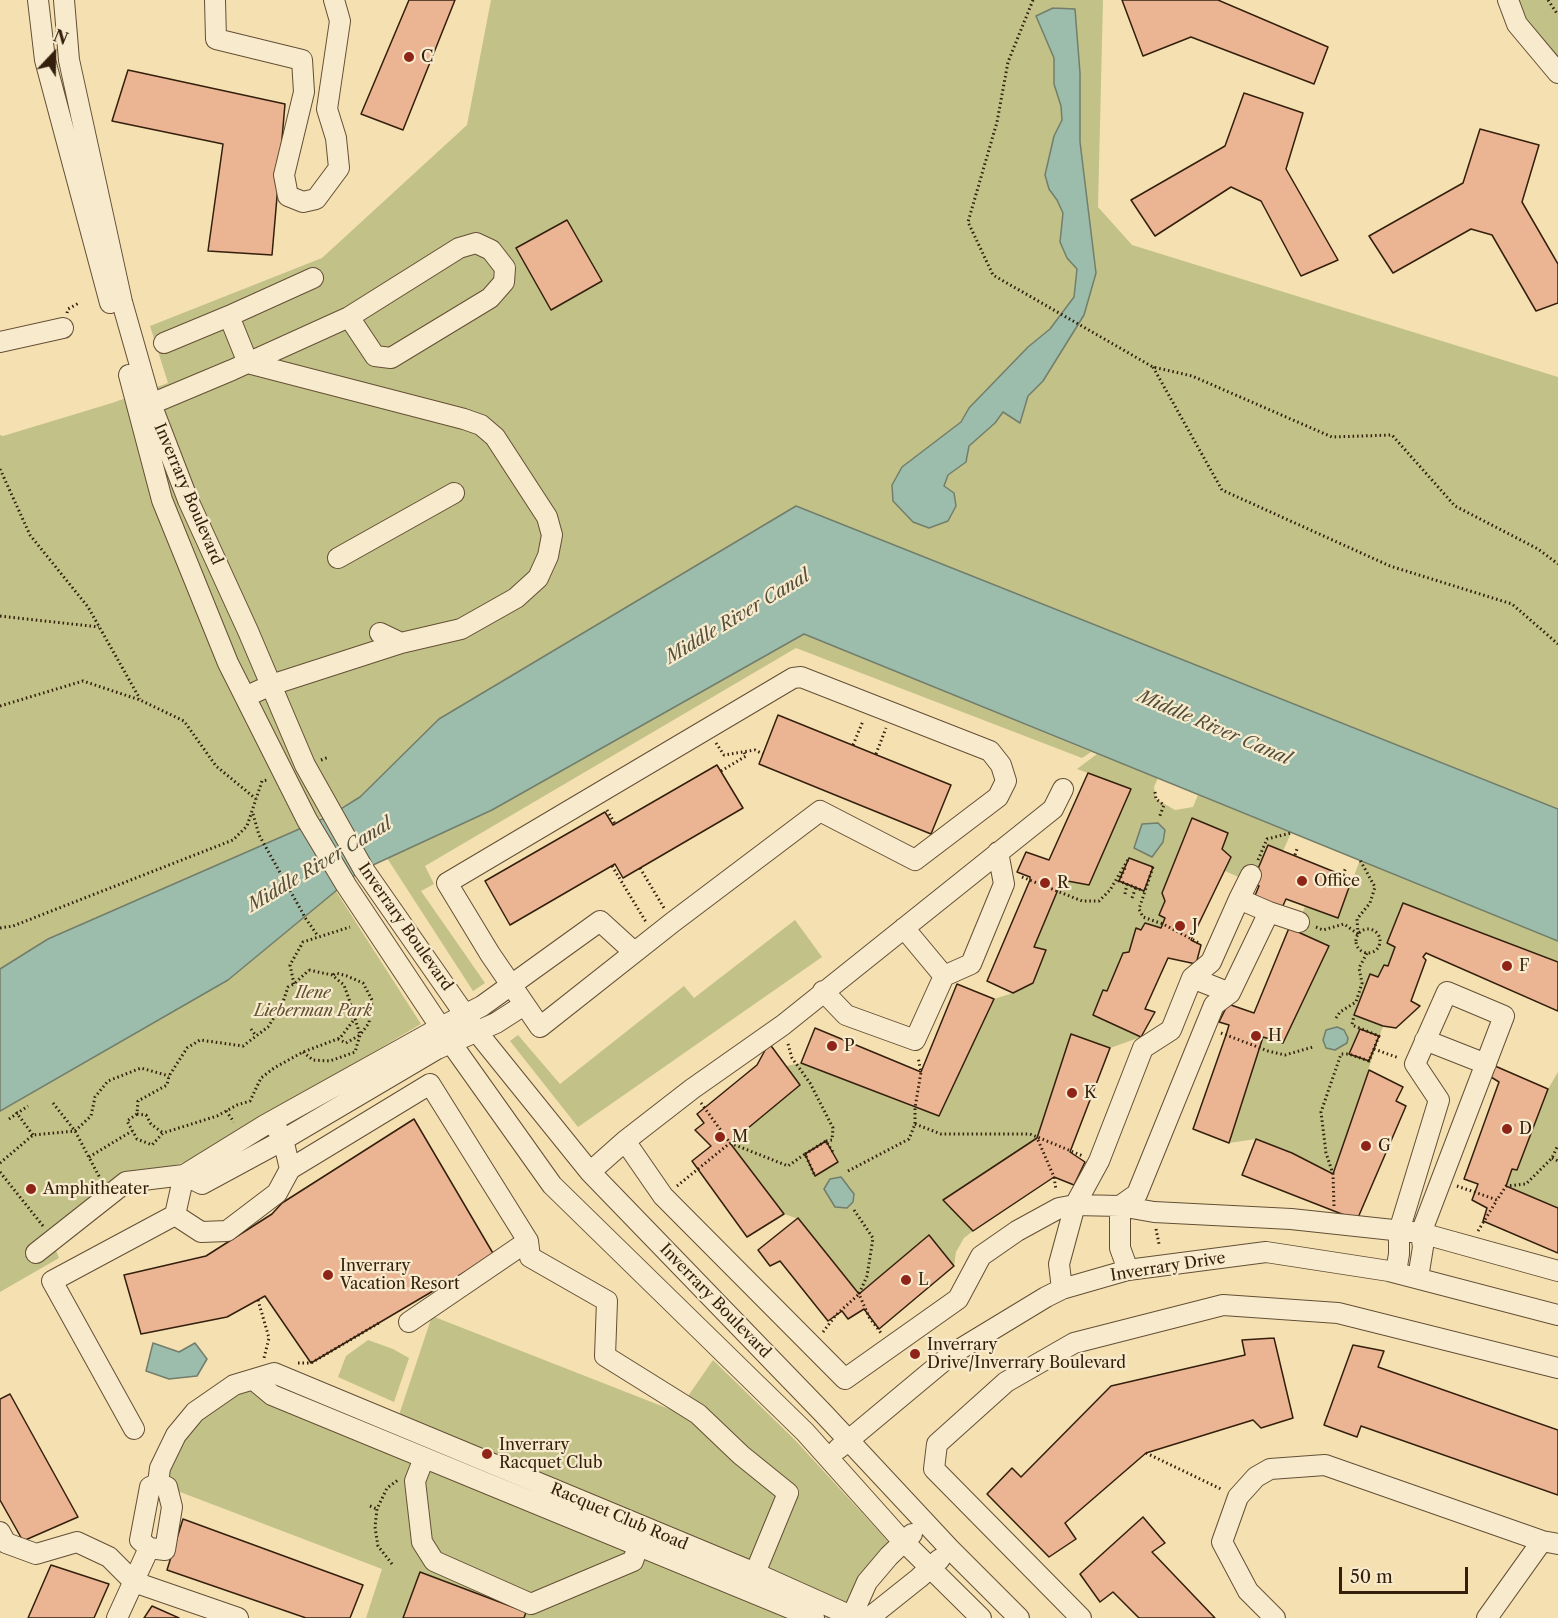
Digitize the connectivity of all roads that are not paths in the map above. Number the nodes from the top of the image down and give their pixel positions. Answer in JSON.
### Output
{"nodes":[{"id":1,"x":38,"y":0,"type":"edge"},
{"id":2,"x":64,"y":0,"type":"edge"},
{"id":3,"x":215,"y":0,"type":"edge"},
{"id":4,"x":334,"y":0,"type":"edge"},
{"id":5,"x":1508,"y":0,"type":"edge"},
{"id":6,"x":1558,"y":73,"type":"edge"},
{"id":7,"x":313,"y":278,"type":"dead end"},
{"id":8,"x":229,"y":316,"type":"junction"},
{"id":9,"x":349,"y":317,"type":"junction"},
{"id":10,"x":63,"y":328,"type":"dead end"},
{"id":11,"x":0,"y":342,"type":"edge"},
{"id":12,"x":164,"y":343,"type":"dead end"},
{"id":13,"x":248,"y":363,"type":"junction"},
{"id":14,"x":151,"y":404,"type":"junction"},
{"id":15,"x":454,"y":493,"type":"dead end"},
{"id":16,"x":338,"y":558,"type":"dead end"},
{"id":17,"x":380,"y":633,"type":"dead end"},
{"id":18,"x":401,"y":643,"type":"junction"},
{"id":19,"x":271,"y":685,"type":"junction"},
{"id":20,"x":245,"y":697,"type":"junction"},
{"id":21,"x":1063,"y":789,"type":"dead end"},
{"id":22,"x":1000,"y":860,"type":"junction"},
{"id":23,"x":1251,"y":875,"type":"road end"},
{"id":24,"x":1239,"y":899,"type":"junction"},
{"id":25,"x":1269,"y":912,"type":"junction"},
{"id":26,"x":1299,"y":922,"type":"road end"},
{"id":27,"x":904,"y":928,"type":"junction"},
{"id":28,"x":634,"y":952,"type":"junction"},
{"id":29,"x":944,"y":976,"type":"junction"},
{"id":30,"x":1192,"y":978,"type":"junction"},
{"id":31,"x":511,"y":986,"type":"junction"},
{"id":32,"x":823,"y":991,"type":"junction"},
{"id":33,"x":1230,"y":993,"type":"junction"},
{"id":34,"x":524,"y":1005,"type":"junction"},
{"id":35,"x":465,"y":1015,"type":"junction"},
{"id":36,"x":477,"y":1032,"type":"junction"},
{"id":37,"x":446,"y":1035,"type":"junction"},
{"id":38,"x":1425,"y":1040,"type":"junction"},
{"id":39,"x":414,"y":1052,"type":"junction"},
{"id":40,"x":1486,"y":1064,"type":"junction"},
{"id":41,"x":358,"y":1084,"type":"junction"},
{"id":42,"x":430,"y":1084,"type":"junction"},
{"id":43,"x":273,"y":1121,"type":"junction"},
{"id":44,"x":283,"y":1139,"type":"junction"},
{"id":45,"x":625,"y":1141,"type":"junction"},
{"id":46,"x":290,"y":1169,"type":"junction"},
{"id":47,"x":590,"y":1172,"type":"junction"},
{"id":48,"x":184,"y":1175,"type":"junction"},
{"id":49,"x":1067,"y":1206,"type":"junction"},
{"id":50,"x":1120,"y":1206,"type":"junction"},
{"id":51,"x":175,"y":1215,"type":"junction"},
{"id":52,"x":1399,"y":1231,"type":"junction"},
{"id":53,"x":1421,"y":1233,"type":"junction"},
{"id":54,"x":528,"y":1241,"type":"junction"},
{"id":55,"x":36,"y":1252,"type":"dead end"},
{"id":56,"x":1128,"y":1270,"type":"junction"},
{"id":57,"x":1558,"y":1271,"type":"edge"},
{"id":58,"x":1396,"y":1272,"type":"junction"},
{"id":59,"x":1418,"y":1278,"type":"junction"},
{"id":60,"x":1062,"y":1289,"type":"junction"},
{"id":61,"x":1558,"y":1316,"type":"edge"},
{"id":62,"x":410,"y":1322,"type":"dead end"},
{"id":63,"x":1558,"y":1368,"type":"edge"},
{"id":64,"x":258,"y":1373,"type":"junction"},
{"id":65,"x":373,"y":1414,"type":"junction"},
{"id":66,"x":134,"y":1429,"type":"dead end"},
{"id":67,"x":365,"y":1434,"type":"junction"},
{"id":68,"x":847,"y":1439,"type":"junction"},
{"id":69,"x":420,"y":1456,"type":"junction"},
{"id":70,"x":828,"y":1458,"type":"junction"},
{"id":71,"x":519,"y":1486,"type":"junction"},
{"id":72,"x":924,"y":1521,"type":"junction"},
{"id":73,"x":0,"y":1532,"type":"edge"},
{"id":74,"x":631,"y":1536,"type":"junction"},
{"id":75,"x":1550,"y":1542,"type":"edge"},
{"id":76,"x":905,"y":1543,"type":"junction"},
{"id":77,"x":950,"y":1549,"type":"junction"},
{"id":78,"x":931,"y":1567,"type":"junction"},
{"id":79,"x":752,"y":1572,"type":"junction"},
{"id":80,"x":134,"y":1582,"type":"junction"},
{"id":81,"x":743,"y":1590,"type":"junction"},
{"id":82,"x":851,"y":1617,"type":"edge"},
{"id":83,"x":117,"y":1618,"type":"edge"},
{"id":84,"x":238,"y":1618,"type":"edge"},
{"id":85,"x":814,"y":1618,"type":"edge"},
{"id":86,"x":981,"y":1618,"type":"edge"},
{"id":87,"x":1019,"y":1618,"type":"edge"},
{"id":88,"x":1081,"y":1618,"type":"edge"},
{"id":89,"x":1275,"y":1618,"type":"edge"},
{"id":90,"x":1487,"y":1618,"type":"edge"}],
"edges":[{"from":1,"to":20,"type":"street","name":"Inverrary Boulevard"},
{"from":2,"to":14,"type":"street","name":"Inverrary Boulevard"},
{"from":3,"to":4,"type":"street"},
{"from":5,"to":6,"type":"street"},
{"from":7,"to":8,"type":"street"},
{"from":8,"to":12,"type":"street"},
{"from":8,"to":13,"type":"street"},
{"from":9,"to":9,"type":"street"},
{"from":9,"to":13,"type":"street"},
{"from":10,"to":11,"type":"street"},
{"from":13,"to":14,"type":"street"},
{"from":13,"to":18,"type":"street"},
{"from":14,"to":19,"type":"street","name":"Inverrary Boulevard"},
{"from":15,"to":16,"type":"street"},
{"from":17,"to":18,"type":"street"},
{"from":18,"to":19,"type":"street"},
{"from":19,"to":20,"type":"street"},
{"from":19,"to":35,"type":"street","name":"Inverrary Boulevard"},
{"from":20,"to":37,"type":"street","name":"Inverrary Boulevard"},
{"from":21,"to":22,"type":"street"},
{"from":22,"to":27,"type":"street"},
{"from":22,"to":29,"type":"street"},
{"from":23,"to":24,"type":"street"},
{"from":24,"to":25,"type":"street"},
{"from":24,"to":30,"type":"street"},
{"from":25,"to":26,"type":"street"},
{"from":25,"to":33,"type":"street"},
{"from":27,"to":29,"type":"street"},
{"from":27,"to":32,"type":"street"},
{"from":28,"to":31,"type":"street"},
{"from":28,"to":31,"type":"street"},
{"from":28,"to":34,"type":"street"},
{"from":29,"to":32,"type":"street"},
{"from":30,"to":33,"type":"street"},
{"from":30,"to":49,"type":"street"},
{"from":31,"to":34,"type":"street"},
{"from":31,"to":35,"type":"street"},
{"from":32,"to":45,"type":"street"},
{"from":33,"to":50,"type":"street"},
{"from":34,"to":36,"type":"street"},
{"from":35,"to":36,"type":"street","name":"Inverrary Boulevard"},
{"from":35,"to":37,"type":"street"},
{"from":36,"to":37,"type":"street"},
{"from":36,"to":47,"type":"street","name":"Inverrary Boulevard"},
{"from":37,"to":39,"type":"street"},
{"from":37,"to":70,"type":"street","name":"Inverrary Boulevard"},
{"from":38,"to":40,"type":"street"},
{"from":38,"to":40,"type":"street"},
{"from":38,"to":52,"type":"street"},
{"from":39,"to":41,"type":"street"},
{"from":39,"to":42,"type":"street"},
{"from":40,"to":53,"type":"street"},
{"from":41,"to":43,"type":"street"},
{"from":41,"to":44,"type":"street"},
{"from":42,"to":46,"type":"street"},
{"from":42,"to":54,"type":"street"},
{"from":43,"to":44,"type":"street"},
{"from":43,"to":48,"type":"street"},
{"from":44,"to":46,"type":"street"},
{"from":44,"to":48,"type":"street"},
{"from":45,"to":47,"type":"street"},
{"from":45,"to":49,"type":"street"},
{"from":46,"to":51,"type":"street"},
{"from":47,"to":68,"type":"street","name":"Inverrary Boulevard"},
{"from":48,"to":51,"type":"street"},
{"from":48,"to":55,"type":"street"},
{"from":49,"to":50,"type":"street"},
{"from":49,"to":60,"type":"street"},
{"from":50,"to":52,"type":"street"},
{"from":50,"to":56,"type":"street"},
{"from":51,"to":66,"type":"street"},
{"from":52,"to":53,"type":"street"},
{"from":52,"to":58,"type":"street"},
{"from":53,"to":57,"type":"street"},
{"from":53,"to":59,"type":"street"},
{"from":54,"to":62,"type":"street"},
{"from":54,"to":79,"type":"street"},
{"from":56,"to":58,"type":"street","name":"Inverrary Drive"},
{"from":56,"to":60,"type":"street","name":"Inverrary Drive"},
{"from":58,"to":59,"type":"street","name":"Inverrary Drive"},
{"from":59,"to":61,"type":"street","name":"Inverrary Drive"},
{"from":60,"to":68,"type":"street","name":"Inverrary Drive"},
{"from":63,"to":88,"type":"street"},
{"from":64,"to":65,"type":"street","name":"Racquet Club Road"},
{"from":64,"to":67,"type":"street","name":"Racquet Club Road"},
{"from":64,"to":80,"type":"street","name":"Racquet Club Road"},
{"from":65,"to":67,"type":"street"},
{"from":65,"to":71,"type":"street","name":"Racquet Club Road"},
{"from":67,"to":69,"type":"street","name":"Racquet Club Road"},
{"from":68,"to":70,"type":"street","name":"Inverrary Drive"},
{"from":68,"to":72,"type":"street","name":"Inverrary Boulevard"},
{"from":69,"to":71,"type":"street","name":"Racquet Club Road"},
{"from":69,"to":74,"type":"street"},
{"from":70,"to":76,"type":"street","name":"Inverrary Boulevard"},
{"from":71,"to":74,"type":"street","name":"Racquet Club Road"},
{"from":72,"to":76,"type":"street"},
{"from":72,"to":77,"type":"street","name":"Inverrary Boulevard"},
{"from":73,"to":80,"type":"street"},
{"from":74,"to":79,"type":"street","name":"Racquet Club Road"},
{"from":74,"to":81,"type":"street","name":"Racquet Club Road"},
{"from":75,"to":89,"type":"street"},
{"from":75,"to":90,"type":"street"},
{"from":76,"to":78,"type":"street","name":"Inverrary Boulevard"},
{"from":76,"to":82,"type":"street"},
{"from":77,"to":78,"type":"street"},
{"from":77,"to":87,"type":"street","name":"Inverrary Boulevard"},
{"from":78,"to":82,"type":"street"},
{"from":78,"to":86,"type":"street","name":"Inverrary Boulevard"},
{"from":79,"to":81,"type":"street"},
{"from":79,"to":82,"type":"street","name":"Racquet Club Road"},
{"from":80,"to":83,"type":"street"},
{"from":80,"to":84,"type":"street"},
{"from":81,"to":85,"type":"street","name":"Racquet Club Road"}]}
